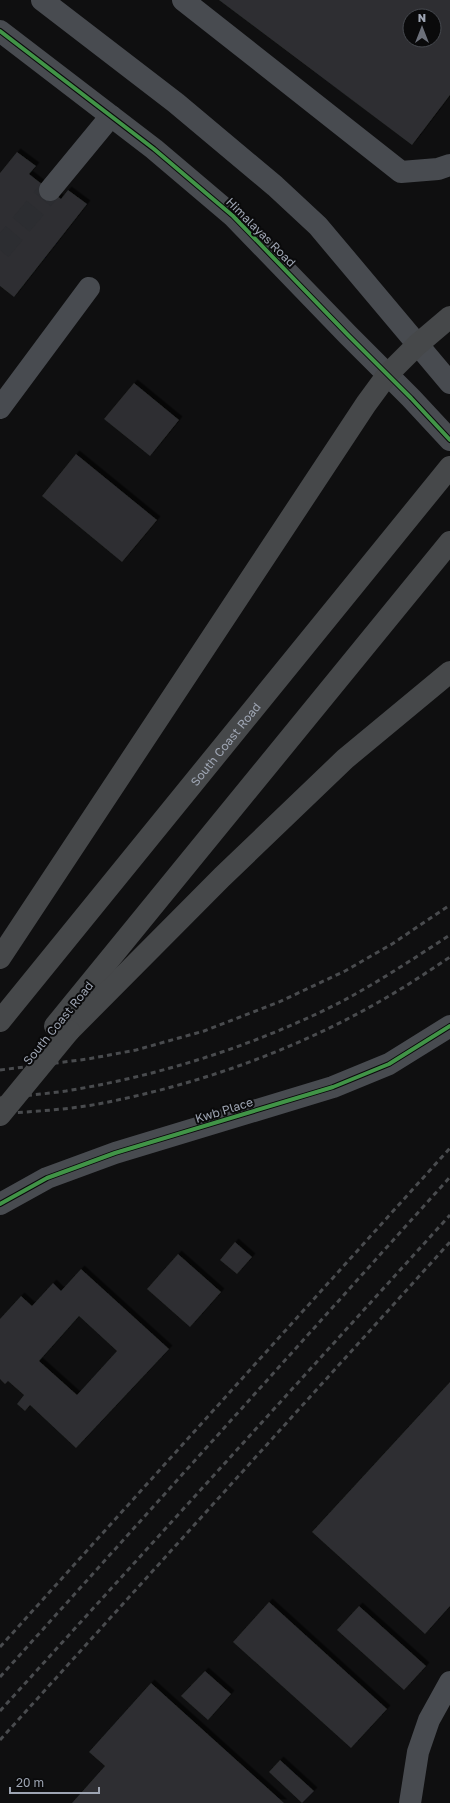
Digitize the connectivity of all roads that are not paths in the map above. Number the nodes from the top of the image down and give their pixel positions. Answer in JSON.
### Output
{"nodes":[{"id":1,"x":42,"y":0,"type":"edge"},
{"id":2,"x":183,"y":0,"type":"edge"},
{"id":3,"x":0,"y":31,"type":"edge"},
{"id":4,"x":111,"y":116,"type":"junction"},
{"id":5,"x":450,"y":165,"type":"edge"},
{"id":6,"x":50,"y":190,"type":"tunnel mouth"},
{"id":7,"x":89,"y":288,"type":"dead end"},
{"id":8,"x":450,"y":317,"type":"edge"},
{"id":9,"x":417,"y":345,"type":"junction"},
{"id":10,"x":388,"y":374,"type":"junction"},
{"id":11,"x":445,"y":378,"type":"edge"},
{"id":12,"x":0,"y":408,"type":"edge"},
{"id":13,"x":450,"y":440,"type":"edge"},
{"id":14,"x":450,"y":467,"type":"edge"},
{"id":15,"x":450,"y":542,"type":"edge"},
{"id":16,"x":449,"y":674,"type":"edge"},
{"id":17,"x":0,"y":958,"type":"edge"},
{"id":18,"x":0,"y":1021,"type":"edge"},
{"id":19,"x":450,"y":1026,"type":"edge"},
{"id":20,"x":62,"y":1029,"type":"junction"},
{"id":21,"x":0,"y":1094,"type":"edge"},
{"id":22,"x":0,"y":1115,"type":"edge"},
{"id":23,"x":0,"y":1204,"type":"edge"},
{"id":24,"x":450,"y":1682,"type":"edge"},
{"id":25,"x":410,"y":1803,"type":"edge"}],
"edges":[{"from":1,"to":9,"type":"street"},
{"from":2,"to":5,"type":"street"},
{"from":3,"to":4,"type":"street","name":"Himalayas Road"},
{"from":4,"to":6,"type":"street"},
{"from":4,"to":10,"type":"street","name":"Himalayas Road"},
{"from":7,"to":12,"type":"street"},
{"from":8,"to":9,"type":"main road"},
{"from":9,"to":10,"type":"main road"},
{"from":9,"to":11,"type":"street"},
{"from":10,"to":13,"type":"street","name":"Himalayas Road"},
{"from":10,"to":17,"type":"main road"},
{"from":14,"to":18,"type":"main road","name":"South Coast Road"},
{"from":15,"to":20,"type":"main road","name":"South Coast Road"},
{"from":16,"to":20,"type":"main road"},
{"from":19,"to":23,"type":"street","name":"Kwb Place"},
{"from":20,"to":21,"type":"main road","name":"South Coast Road"},
{"from":20,"to":22,"type":"main road","bridge":true},
{"from":24,"to":25,"type":"street"}]}
